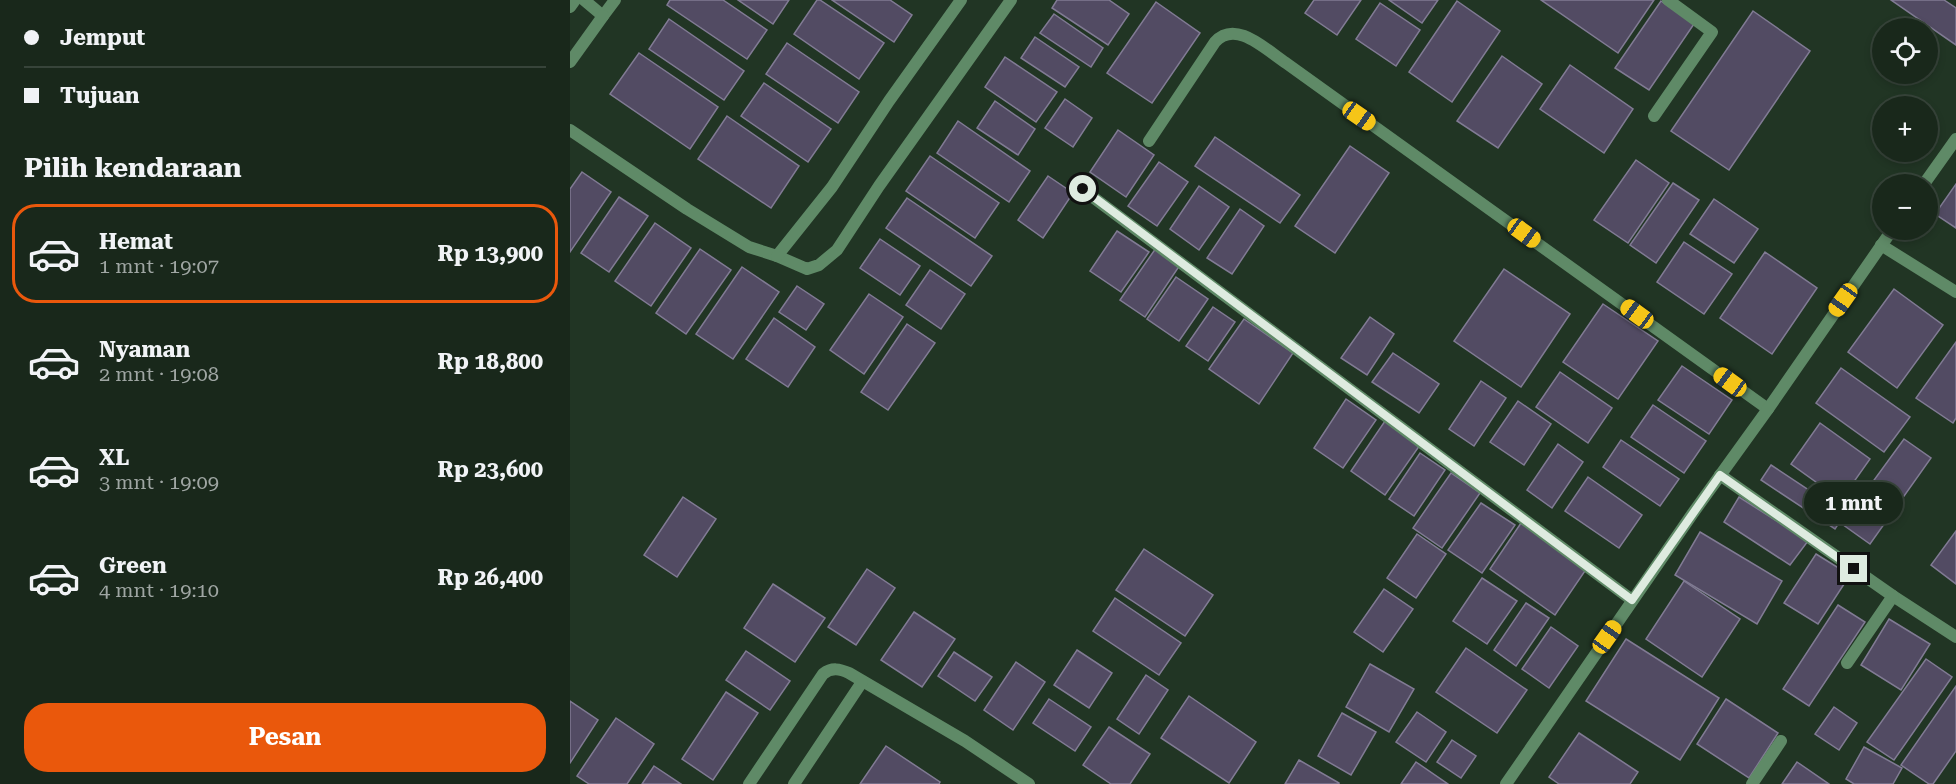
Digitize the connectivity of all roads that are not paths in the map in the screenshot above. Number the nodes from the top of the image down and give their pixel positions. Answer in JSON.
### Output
{"nodes":[{"id":1,"x":574,"y":0,"type":"edge"},
{"id":2,"x":584,"y":0,"type":"edge"},
{"id":3,"x":615,"y":0,"type":"edge"},
{"id":4,"x":961,"y":0,"type":"edge"},
{"id":5,"x":1011,"y":0,"type":"edge"},
{"id":6,"x":1668,"y":0,"type":"edge"},
{"id":7,"x":570,"y":7,"type":"edge"},
{"id":8,"x":603,"y":16,"type":"junction"},
{"id":9,"x":570,"y":62,"type":"edge"},
{"id":10,"x":1654,"y":116,"type":"dead end"},
{"id":11,"x":570,"y":130,"type":"edge"},
{"id":12,"x":1956,"y":139,"type":"edge"},
{"id":13,"x":1149,"y":141,"type":"dead end"},
{"id":14,"x":1931,"y":174,"type":"edge"},
{"id":15,"x":1083,"y":189,"type":"dead end"},
{"id":16,"x":1885,"y":240,"type":"edge"},
{"id":17,"x":1881,"y":245,"type":"junction"},
{"id":18,"x":777,"y":256,"type":"junction"},
{"id":19,"x":1956,"y":292,"type":"edge"},
{"id":20,"x":1768,"y":409,"type":"junction"},
{"id":21,"x":1720,"y":475,"type":"junction"},
{"id":22,"x":1893,"y":596,"type":"junction"},
{"id":23,"x":1632,"y":600,"type":"junction"},
{"id":24,"x":1956,"y":637,"type":"edge"},
{"id":25,"x":1847,"y":663,"type":"dead end"},
{"id":26,"x":862,"y":682,"type":"junction"},
{"id":27,"x":1781,"y":741,"type":"dead end"},
{"id":28,"x":749,"y":784,"type":"edge"},
{"id":29,"x":794,"y":784,"type":"edge"},
{"id":30,"x":1029,"y":784,"type":"edge"},
{"id":31,"x":1506,"y":784,"type":"edge"},
{"id":32,"x":1752,"y":784,"type":"edge"}],
"edges":[{"from":1,"to":7,"type":"street"},
{"from":2,"to":8,"type":"street"},
{"from":3,"to":8,"type":"street"},
{"from":4,"to":18,"type":"street"},
{"from":5,"to":18,"type":"street"},
{"from":6,"to":10,"type":"street"},
{"from":8,"to":9,"type":"street"},
{"from":11,"to":18,"type":"street"},
{"from":12,"to":14,"type":"street"},
{"from":13,"to":20,"type":"street"},
{"from":15,"to":23,"type":"street"},
{"from":16,"to":17,"type":"street"},
{"from":17,"to":19,"type":"street"},
{"from":17,"to":20,"type":"street"},
{"from":20,"to":21,"type":"street"},
{"from":21,"to":22,"type":"street"},
{"from":21,"to":23,"type":"street"},
{"from":22,"to":24,"type":"street"},
{"from":22,"to":25,"type":"street"},
{"from":23,"to":31,"type":"street"},
{"from":26,"to":28,"type":"street"},
{"from":26,"to":29,"type":"street"},
{"from":26,"to":30,"type":"street"},
{"from":27,"to":32,"type":"street"}]}
